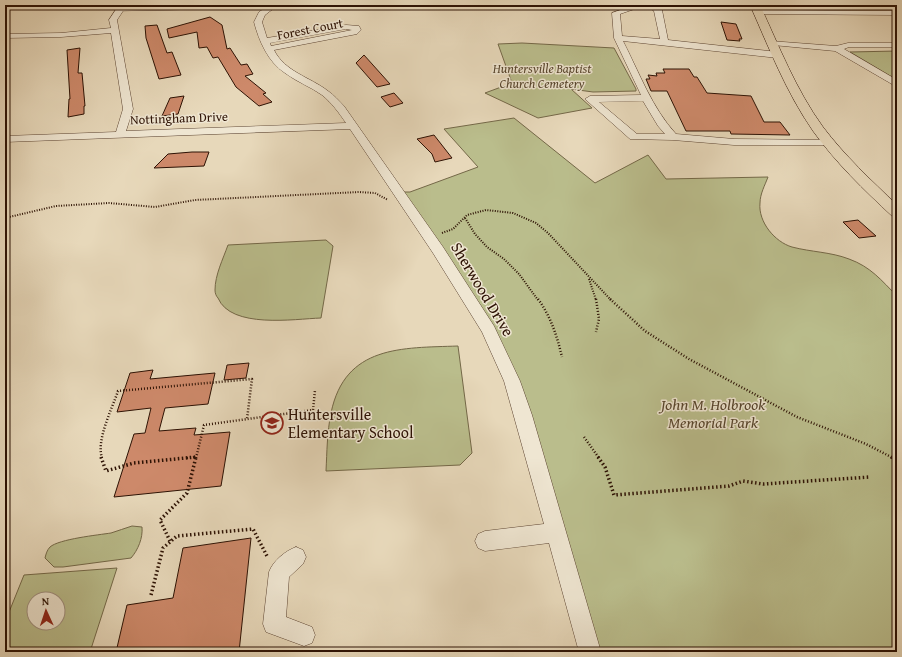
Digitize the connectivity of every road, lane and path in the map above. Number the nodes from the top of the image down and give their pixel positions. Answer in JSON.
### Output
{"nodes":[{"id":1,"x":642,"y":5,"type":"edge"},
{"id":2,"x":650,"y":5,"type":"edge"},
{"id":3,"x":861,"y":5,"type":"edge"},
{"id":4,"x":273,"y":6,"type":"edge"},
{"id":5,"x":122,"y":7,"type":"edge"},
{"id":6,"x":756,"y":8,"type":"edge"},
{"id":7,"x":870,"y":13,"type":"junction"},
{"id":8,"x":897,"y":14,"type":"edge"},
{"id":9,"x":114,"y":30,"type":"junction"},
{"id":10,"x":5,"y":36,"type":"edge"},
{"id":11,"x":618,"y":38,"type":"junction"},
{"id":12,"x":664,"y":42,"type":"junction"},
{"id":13,"x":266,"y":45,"type":"junction"},
{"id":14,"x":897,"y":45,"type":"edge"},
{"id":15,"x":775,"y":49,"type":"junction"},
{"id":16,"x":837,"y":49,"type":"junction"},
{"id":17,"x":897,"y":84,"type":"edge"},
{"id":18,"x":646,"y":98,"type":"junction"},
{"id":19,"x":353,"y":126,"type":"junction"},
{"id":20,"x":120,"y":134,"type":"junction"},
{"id":21,"x":5,"y":138,"type":"edge"},
{"id":22,"x":673,"y":138,"type":"junction"},
{"id":23,"x":829,"y":143,"type":"junction"},
{"id":24,"x":389,"y":200,"type":"dead end"},
{"id":25,"x":897,"y":213,"type":"edge"},
{"id":26,"x":5,"y":218,"type":"edge"},
{"id":27,"x":465,"y":218,"type":"junction"},
{"id":28,"x":441,"y":233,"type":"dead end"},
{"id":29,"x":588,"y":277,"type":"junction"},
{"id":30,"x":596,"y":332,"type":"dead end"},
{"id":31,"x":562,"y":357,"type":"dead end"},
{"id":32,"x":315,"y":390,"type":"dead end"},
{"id":33,"x":247,"y":419,"type":"junction"},
{"id":34,"x":584,"y":437,"type":"dead end"},
{"id":35,"x":196,"y":457,"type":"junction"},
{"id":36,"x":897,"y":460,"type":"edge"},
{"id":37,"x":870,"y":477,"type":"dead end"},
{"id":38,"x":556,"y":532,"type":"junction"},
{"id":39,"x":170,"y":541,"type":"junction"},
{"id":40,"x":485,"y":541,"type":"dead end"},
{"id":41,"x":296,"y":556,"type":"dead end"},
{"id":42,"x":271,"y":564,"type":"dead end"},
{"id":43,"x":151,"y":595,"type":"dead end"},
{"id":44,"x":304,"y":635,"type":"dead end"},
{"id":45,"x":590,"y":652,"type":"edge"}],
"edges":[{"from":1,"to":11,"type":"street"},
{"from":2,"to":12,"type":"street"},
{"from":3,"to":7,"type":"street"},
{"from":4,"to":5,"type":"street"},
{"from":4,"to":13,"type":"street","name":"Sherwood Drive"},
{"from":5,"to":9,"type":"street"},
{"from":6,"to":7,"type":"street"},
{"from":6,"to":15,"type":"main road"},
{"from":7,"to":8,"type":"street"},
{"from":9,"to":10,"type":"street"},
{"from":9,"to":20,"type":"street"},
{"from":11,"to":12,"type":"street"},
{"from":11,"to":18,"type":"street"},
{"from":12,"to":15,"type":"street"},
{"from":13,"to":13,"type":"street","name":"Forest Court"},
{"from":13,"to":19,"type":"street","name":"Sherwood Drive"},
{"from":14,"to":16,"type":"street"},
{"from":15,"to":16,"type":"street"},
{"from":15,"to":23,"type":"main road"},
{"from":16,"to":17,"type":"street"},
{"from":18,"to":22,"type":"street"},
{"from":18,"to":22,"type":"street"},
{"from":19,"to":20,"type":"street","name":"Nottingham Drive"},
{"from":19,"to":38,"type":"street","name":"Sherwood Drive"},
{"from":20,"to":21,"type":"street","name":"Nottingham Drive"},
{"from":22,"to":23,"type":"street"},
{"from":23,"to":25,"type":"main road"},
{"from":24,"to":26,"type":"path"},
{"from":27,"to":28,"type":"path"},
{"from":27,"to":29,"type":"path"},
{"from":27,"to":31,"type":"path"},
{"from":29,"to":30,"type":"path"},
{"from":29,"to":36,"type":"path"},
{"from":32,"to":33,"type":"path"},
{"from":33,"to":35,"type":"path"},
{"from":33,"to":35,"type":"path"},
{"from":34,"to":37,"type":"path"},
{"from":35,"to":39,"type":"path"},
{"from":38,"to":40,"type":"street"},
{"from":38,"to":45,"type":"street","name":"Sherwood Drive"},
{"from":39,"to":42,"type":"path"},
{"from":39,"to":43,"type":"path"},
{"from":41,"to":44,"type":"street"}]}
